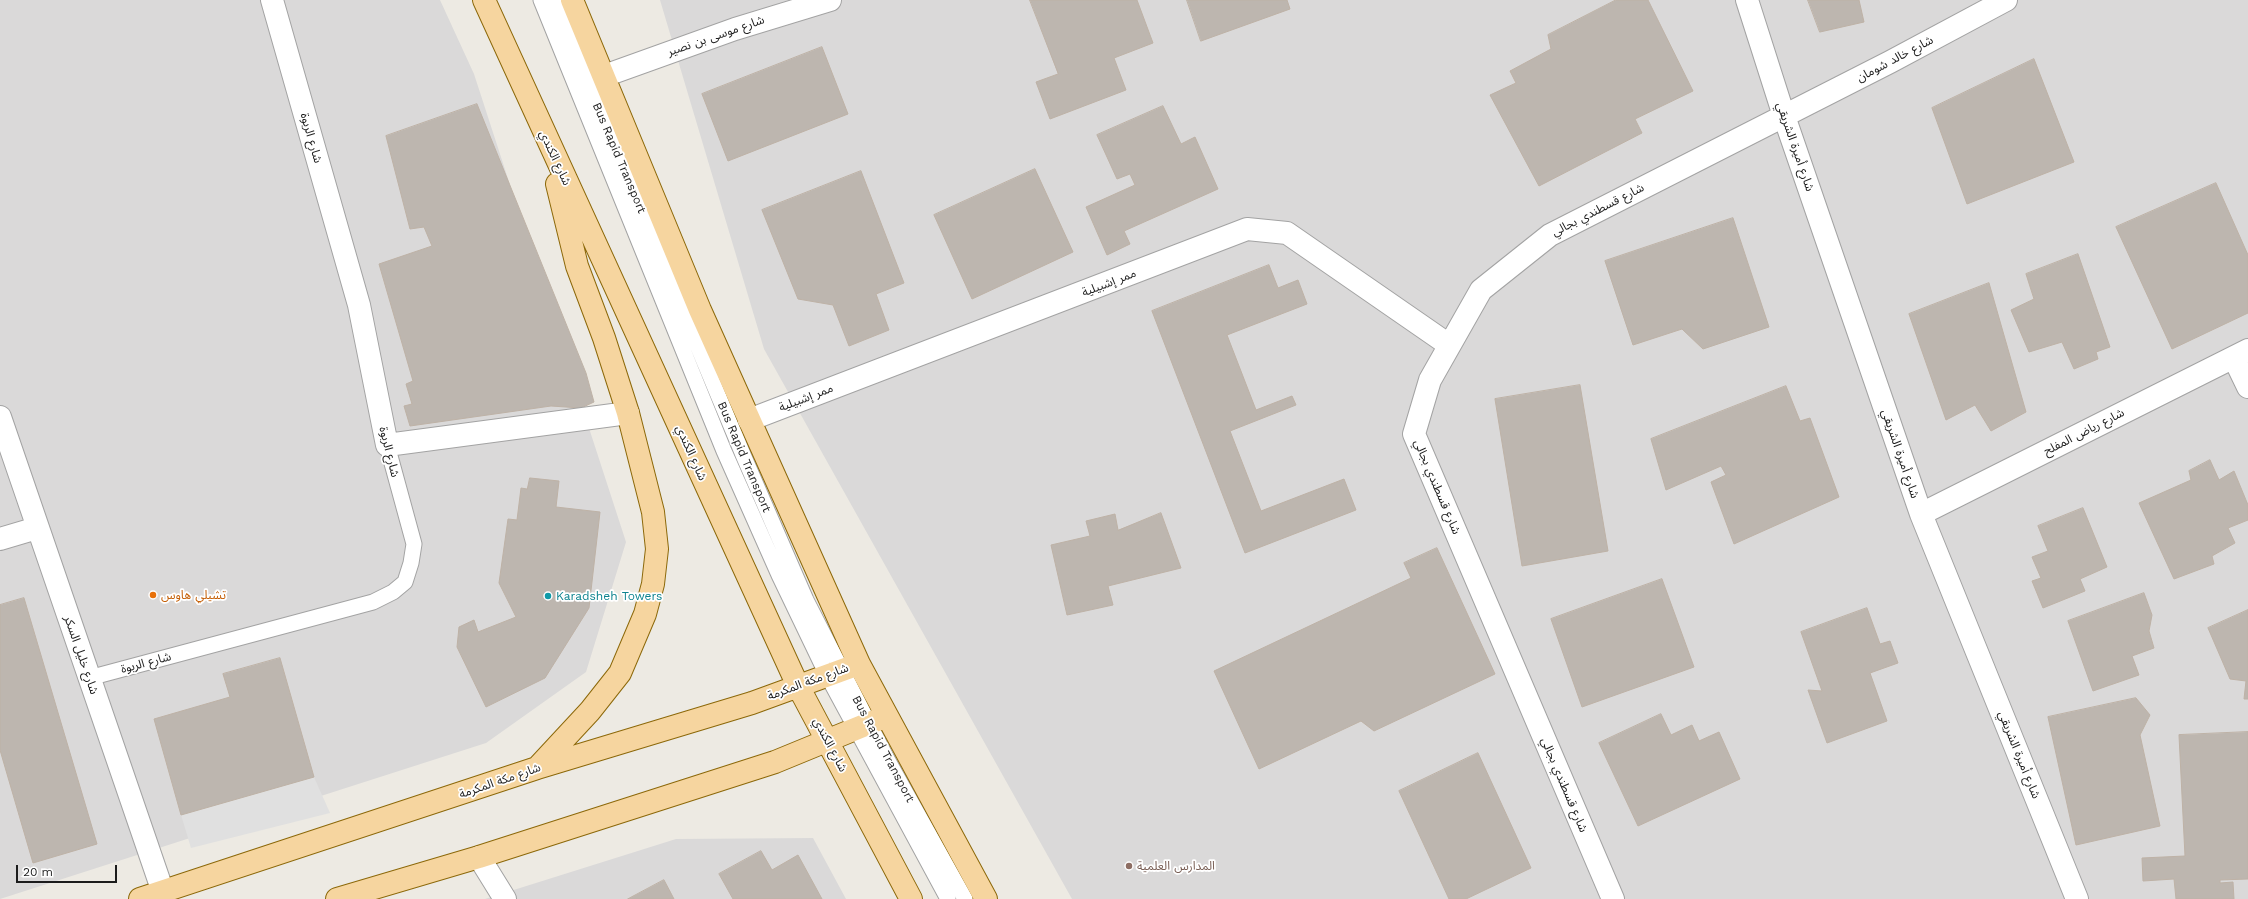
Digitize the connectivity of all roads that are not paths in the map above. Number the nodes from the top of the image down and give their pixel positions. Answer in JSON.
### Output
{"nodes":[{"id":1,"x":272,"y":0,"type":"edge"},
{"id":2,"x":484,"y":0,"type":"edge"},
{"id":3,"x":541,"y":0,"type":"edge"},
{"id":4,"x":553,"y":0,"type":"edge"},
{"id":5,"x":572,"y":0,"type":"edge"},
{"id":6,"x":830,"y":0,"type":"edge"},
{"id":7,"x":1747,"y":0,"type":"edge"},
{"id":8,"x":2006,"y":0,"type":"edge"},
{"id":9,"x":604,"y":76,"type":"junction"},
{"id":10,"x":1784,"y":116,"type":"junction"},
{"id":11,"x":547,"y":139,"type":"junction"},
{"id":12,"x":1449,"y":345,"type":"junction"},
{"id":13,"x":2241,"y":354,"type":"edge"},
{"id":14,"x":2248,"y":387,"type":"edge"},
{"id":15,"x":628,"y":413,"type":"junction"},
{"id":16,"x":0,"y":417,"type":"edge"},
{"id":17,"x":749,"y":420,"type":"junction"},
{"id":18,"x":387,"y":444,"type":"junction"},
{"id":19,"x":1921,"y":514,"type":"junction"},
{"id":20,"x":38,"y":528,"type":"junction"},
{"id":21,"x":0,"y":540,"type":"edge"},
{"id":22,"x":843,"y":670,"type":"junction"},
{"id":23,"x":89,"y":678,"type":"junction"},
{"id":24,"x":798,"y":686,"type":"junction"},
{"id":25,"x":871,"y":723,"type":"junction"},
{"id":26,"x":827,"y":741,"type":"junction"},
{"id":27,"x":536,"y":768,"type":"junction"},
{"id":28,"x":479,"y":857,"type":"junction"},
{"id":29,"x":163,"y":892,"type":"junction"},
{"id":30,"x":140,"y":899,"type":"edge"},
{"id":31,"x":337,"y":899,"type":"edge"},
{"id":32,"x":505,"y":899,"type":"edge"},
{"id":33,"x":911,"y":899,"type":"edge"},
{"id":34,"x":948,"y":899,"type":"edge"},
{"id":35,"x":965,"y":899,"type":"edge"},
{"id":36,"x":986,"y":899,"type":"edge"},
{"id":37,"x":1613,"y":899,"type":"edge"},
{"id":38,"x":2077,"y":899,"type":"edge"}],
"edges":[{"from":1,"to":18,"type":"street","name":"شارع الربوة"},
{"from":2,"to":11,"type":"main road","name":"شارع الكندي"},
{"from":3,"to":22,"type":"lane","name":"Bus Rapid Transport"},
{"from":4,"to":22,"type":"lane","name":"Bus Rapid Transport"},
{"from":5,"to":9,"type":"main road"},
{"from":6,"to":9,"type":"street","name":"شارع موسى بن نصير"},
{"from":7,"to":10,"type":"street","name":"شارع أميرة الشريقي"},
{"from":8,"to":10,"type":"street","name":"شارع خالد شومان"},
{"from":9,"to":17,"type":"main road"},
{"from":10,"to":12,"type":"street","name":"شارع قسطندي بجالي"},
{"from":10,"to":19,"type":"street","name":"شارع أميرة الشريقي"},
{"from":11,"to":15,"type":"main road"},
{"from":11,"to":24,"type":"main road","name":"شارع الكندي"},
{"from":12,"to":17,"type":"street","name":"ممر إشبيلية"},
{"from":12,"to":37,"type":"street","name":"شارع قسطندي بجالي"},
{"from":13,"to":14,"type":"street"},
{"from":13,"to":19,"type":"street","name":"شارع رياض المفلح"},
{"from":15,"to":18,"type":"street"},
{"from":15,"to":27,"type":"main road"},
{"from":16,"to":20,"type":"street","name":"شارع خليل السكر"},
{"from":17,"to":22,"type":"main road"},
{"from":18,"to":23,"type":"lane","name":"شارع الربوة"},
{"from":19,"to":38,"type":"street","name":"شارع أميرة الشريقي"},
{"from":20,"to":21,"type":"street"},
{"from":20,"to":23,"type":"street","name":"شارع خليل السكر"},
{"from":22,"to":24,"type":"main road","name":"شارع مكة المكرمة"},
{"from":22,"to":25,"type":"main road"},
{"from":22,"to":25,"type":"lane","name":"Bus Rapid Transport"},
{"from":23,"to":29,"type":"street","name":"شارع خليل السكر"},
{"from":24,"to":26,"type":"main road","name":"شارع الكندي"},
{"from":24,"to":27,"type":"main road","name":"شارع مكة المكرمة"},
{"from":25,"to":26,"type":"main road"},
{"from":25,"to":34,"type":"lane","name":"Bus Rapid Transport"},
{"from":25,"to":35,"type":"lane","name":"Bus Rapid Transport"},
{"from":25,"to":36,"type":"main road"},
{"from":26,"to":28,"type":"main road"},
{"from":26,"to":33,"type":"main road","name":"شارع الكندي"},
{"from":27,"to":29,"type":"main road","name":"شارع مكة المكرمة"},
{"from":28,"to":31,"type":"main road"},
{"from":28,"to":32,"type":"street"},
{"from":29,"to":30,"type":"main road","name":"شارع مكة المكرمة"}]}
